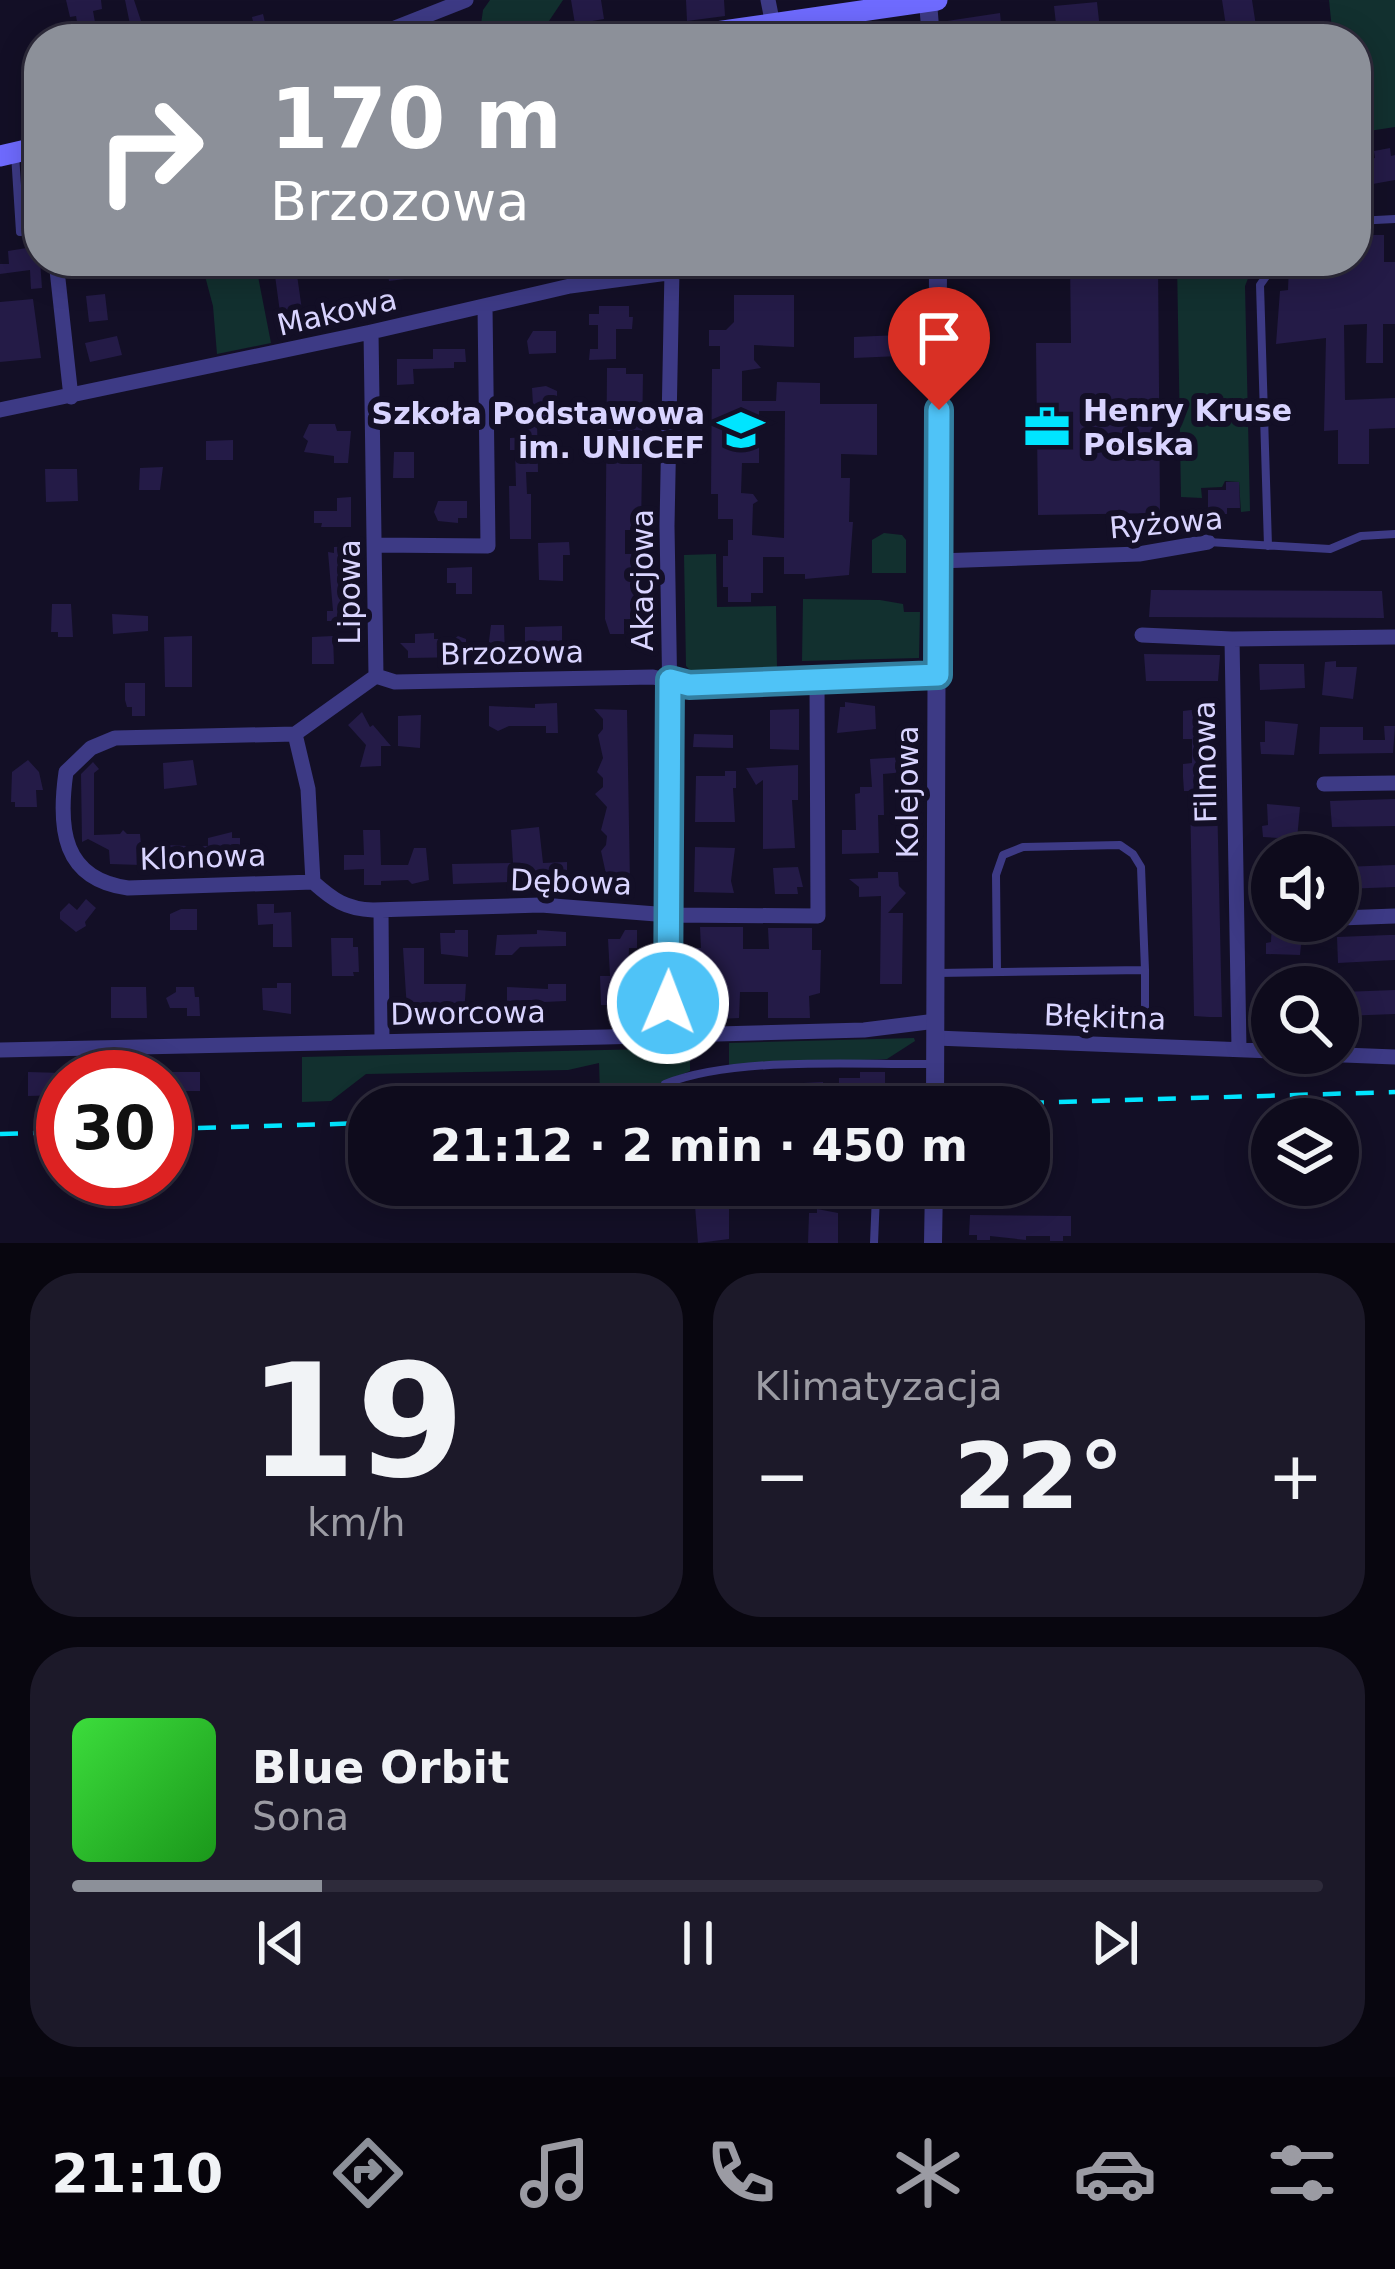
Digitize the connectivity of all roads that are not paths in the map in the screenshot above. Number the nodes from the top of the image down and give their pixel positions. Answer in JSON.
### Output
{"nodes":[{"id":1,"x":466,"y":0,"type":"edge"},
{"id":2,"x":933,"y":1,"type":"edge"},
{"id":3,"x":405,"y":24,"type":"edge"},
{"id":4,"x":780,"y":24,"type":"edge"},
{"id":5,"x":8,"y":154,"type":"edge"},
{"id":6,"x":24,"y":232,"type":"edge"},
{"id":7,"x":58,"y":276,"type":"edge"},
{"id":8,"x":634,"y":276,"type":"edge"},
{"id":9,"x":672,"y":276,"type":"edge"},
{"id":10,"x":938,"y":276,"type":"edge"},
{"id":11,"x":1267,"y":276,"type":"edge"},
{"id":12,"x":485,"y":306,"type":"junction"},
{"id":13,"x":371,"y":332,"type":"junction"},
{"id":14,"x":71,"y":398,"type":"junction"},
{"id":15,"x":0,"y":410,"type":"edge"},
{"id":16,"x":1395,"y":534,"type":"edge"},
{"id":17,"x":1208,"y":542,"type":"joint"},
{"id":18,"x":376,"y":545,"type":"junction"},
{"id":19,"x":1268,"y":546,"type":"junction"},
{"id":20,"x":938,"y":561,"type":"junction"},
{"id":21,"x":1142,"y":635,"type":"dead end"},
{"id":22,"x":1395,"y":637,"type":"edge"},
{"id":23,"x":1232,"y":639,"type":"junction"},
{"id":24,"x":938,"y":675,"type":"junction"},
{"id":25,"x":376,"y":676,"type":"junction"},
{"id":26,"x":670,"y":680,"type":"junction"},
{"id":27,"x":817,"y":680,"type":"junction"},
{"id":28,"x":295,"y":734,"type":"junction"},
{"id":29,"x":1395,"y":783,"type":"edge"},
{"id":30,"x":1324,"y":784,"type":"dead end"},
{"id":31,"x":313,"y":882,"type":"junction"},
{"id":32,"x":377,"y":910,"type":"junction"},
{"id":33,"x":669,"y":915,"type":"junction"},
{"id":34,"x":1395,"y":916,"type":"edge"},
{"id":35,"x":1359,"y":917,"type":"edge"},
{"id":36,"x":997,"y":970,"type":"junction"},
{"id":37,"x":1144,"y":970,"type":"junction"},
{"id":38,"x":937,"y":973,"type":"junction"},
{"id":39,"x":1145,"y":1007,"type":"dead end"},
{"id":40,"x":936,"y":1030,"type":"junction"},
{"id":41,"x":668,"y":1034,"type":"junction"},
{"id":42,"x":382,"y":1041,"type":"junction"},
{"id":43,"x":1239,"y":1048,"type":"junction"},
{"id":44,"x":1251,"y":1049,"type":"edge"},
{"id":45,"x":0,"y":1050,"type":"edge"},
{"id":46,"x":1359,"y":1056,"type":"edge"},
{"id":47,"x":1395,"y":1057,"type":"edge"},
{"id":48,"x":935,"y":1064,"type":"junction"},
{"id":49,"x":665,"y":1084,"type":"dead end"},
{"id":50,"x":935,"y":1086,"type":"edge"},
{"id":51,"x":876,"y":1206,"type":"edge"},
{"id":52,"x":934,"y":1206,"type":"edge"},
{"id":53,"x":874,"y":1243,"type":"edge"},
{"id":54,"x":933,"y":1243,"type":"edge"}],
"edges":[{"from":1,"to":3,"type":"street"},
{"from":2,"to":4,"type":"main road"},
{"from":5,"to":6,"type":"lane"},
{"from":7,"to":14,"type":"street"},
{"from":8,"to":12,"type":"street","name":"Makowa"},
{"from":9,"to":26,"type":"street","name":"Akacjowa"},
{"from":10,"to":20,"type":"street","name":"Kolejowa"},
{"from":11,"to":19,"type":"lane"},
{"from":12,"to":13,"type":"street","name":"Makowa"},
{"from":12,"to":18,"type":"street"},
{"from":13,"to":14,"type":"street","name":"Makowa"},
{"from":13,"to":18,"type":"street","name":"Lipowa"},
{"from":14,"to":15,"type":"street","name":"Makowa"},
{"from":16,"to":19,"type":"lane","name":"Ryżowa"},
{"from":17,"to":19,"type":"lane","name":"Ryżowa"},
{"from":17,"to":20,"type":"street","name":"Ryżowa"},
{"from":18,"to":25,"type":"street","name":"Lipowa"},
{"from":20,"to":24,"type":"street","name":"Kolejowa"},
{"from":21,"to":23,"type":"street"},
{"from":22,"to":23,"type":"street"},
{"from":23,"to":43,"type":"street","name":"Filmowa"},
{"from":24,"to":27,"type":"street","name":"Brzozowa"},
{"from":24,"to":38,"type":"street","name":"Kolejowa"},
{"from":25,"to":26,"type":"street","name":"Brzozowa"},
{"from":25,"to":28,"type":"street","name":"Lipowa"},
{"from":26,"to":27,"type":"street","name":"Brzozowa"},
{"from":26,"to":33,"type":"street","name":"Akacjowa"},
{"from":27,"to":33,"type":"street","name":"Dębowa"},
{"from":28,"to":31,"type":"street"},
{"from":28,"to":31,"type":"street","name":"Klonowa"},
{"from":29,"to":30,"type":"street"},
{"from":31,"to":32,"type":"street"},
{"from":32,"to":33,"type":"street","name":"Dębowa"},
{"from":32,"to":42,"type":"street"},
{"from":33,"to":41,"type":"street","name":"Akacjowa"},
{"from":34,"to":35,"type":"street"},
{"from":36,"to":37,"type":"lane"},
{"from":36,"to":37,"type":"lane"},
{"from":36,"to":38,"type":"lane"},
{"from":37,"to":39,"type":"lane"},
{"from":38,"to":40,"type":"street","name":"Kolejowa"},
{"from":40,"to":41,"type":"street","name":"Dworcowa"},
{"from":40,"to":43,"type":"street","name":"Błękitna"},
{"from":40,"to":48,"type":"street","name":"Kolejowa"},
{"from":41,"to":42,"type":"street","name":"Dworcowa"},
{"from":42,"to":45,"type":"street","name":"Dworcowa"},
{"from":43,"to":44,"type":"street","name":"Błękitna"},
{"from":46,"to":47,"type":"street"},
{"from":48,"to":49,"type":"lane"},
{"from":48,"to":50,"type":"street","name":"Kolejowa"},
{"from":51,"to":53,"type":"lane"},
{"from":52,"to":54,"type":"street"}]}
